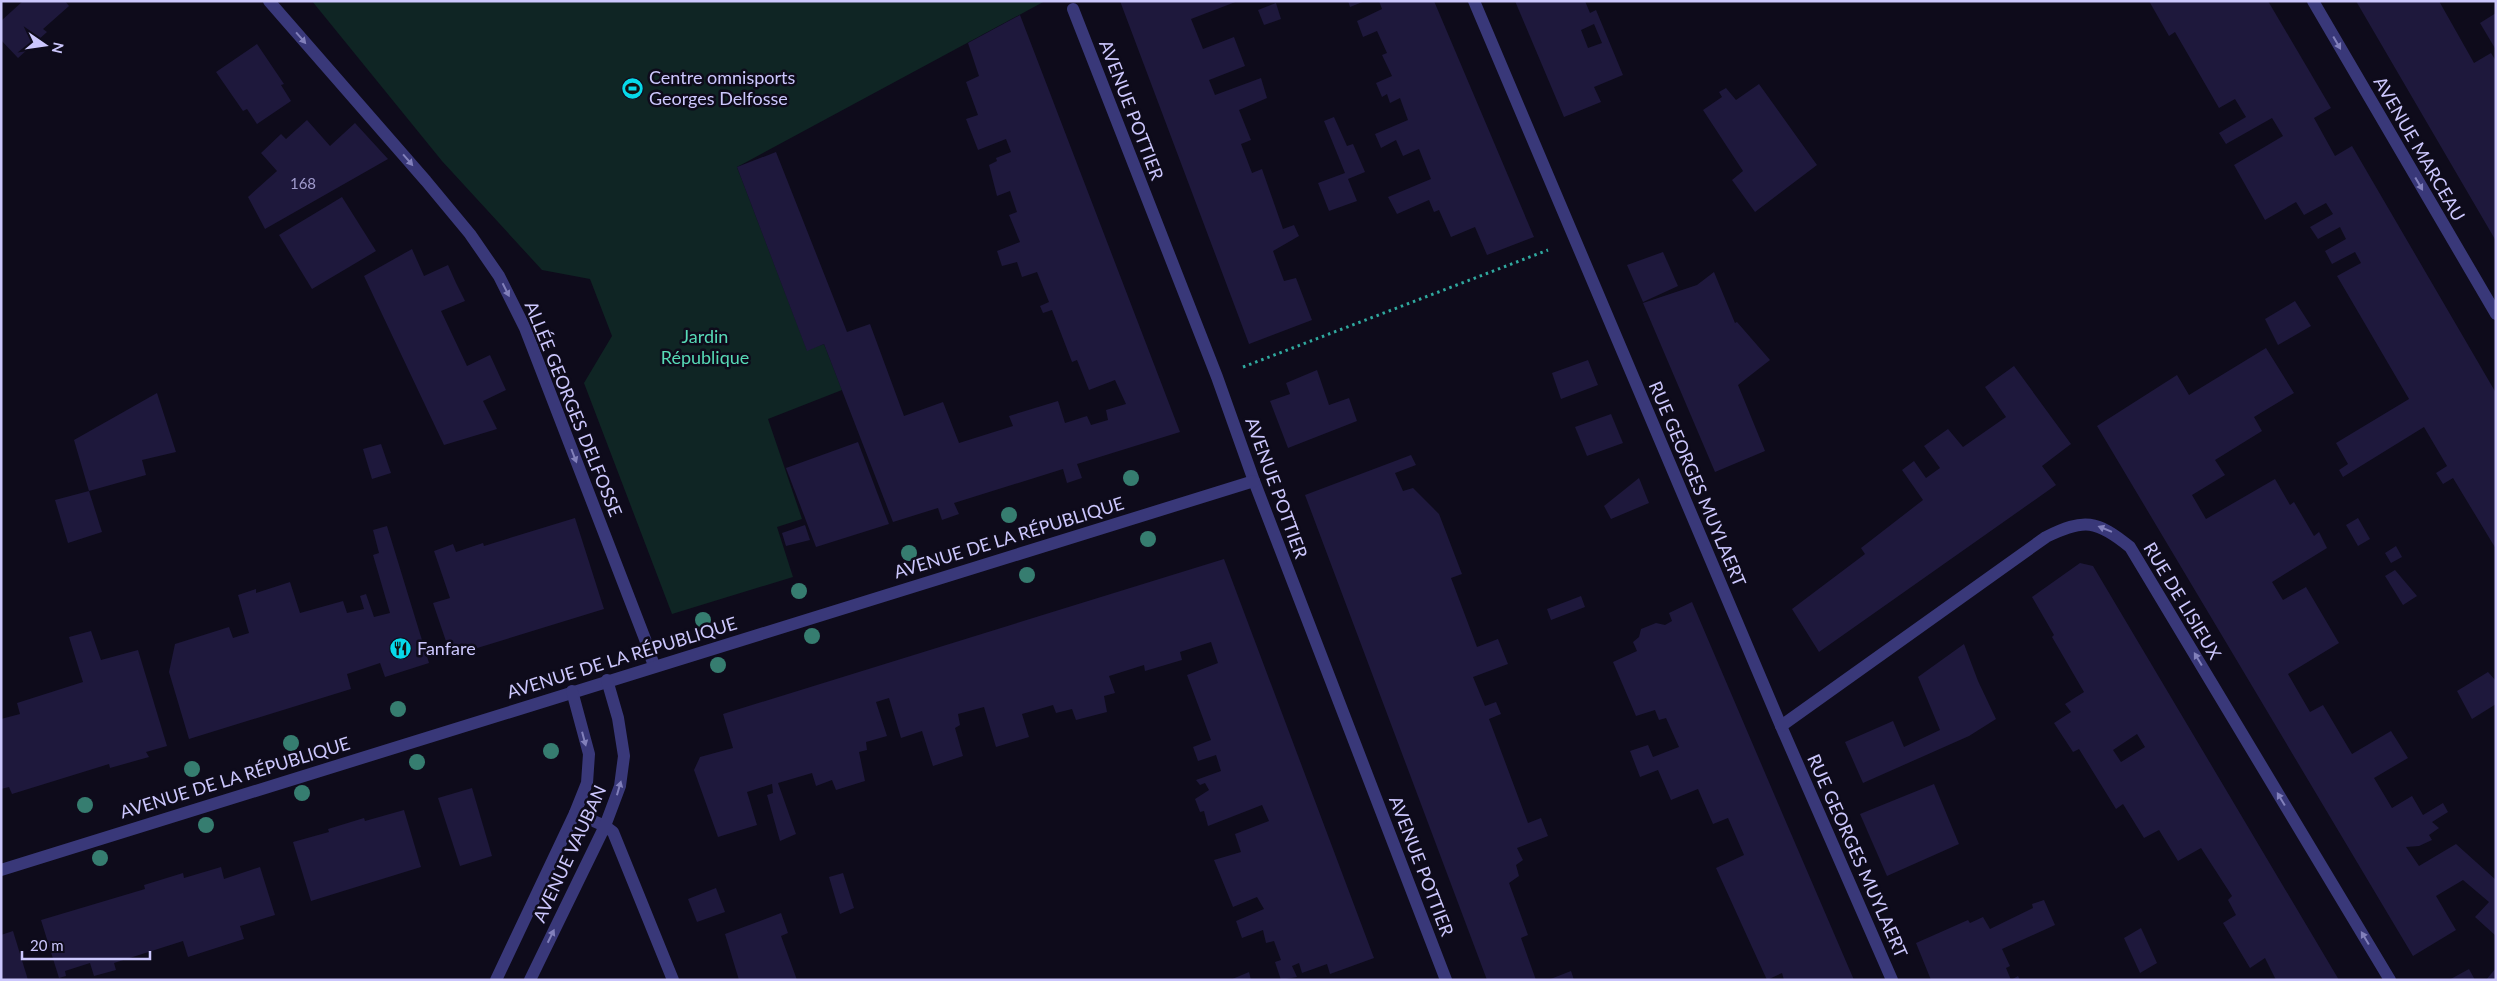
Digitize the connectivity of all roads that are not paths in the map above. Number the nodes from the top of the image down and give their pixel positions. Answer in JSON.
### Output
{"nodes":[{"id":1,"x":269,"y":1,"type":"edge"},
{"id":2,"x":1474,"y":1,"type":"edge"},
{"id":3,"x":2313,"y":1,"type":"edge"},
{"id":4,"x":1073,"y":9,"type":"dead end"},
{"id":5,"x":2496,"y":314,"type":"edge"},
{"id":6,"x":1254,"y":481,"type":"junction"},
{"id":7,"x":654,"y":666,"type":"junction"},
{"id":8,"x":607,"y":680,"type":"junction"},
{"id":9,"x":572,"y":691,"type":"junction"},
{"id":10,"x":1781,"y":726,"type":"junction"},
{"id":11,"x":575,"y":813,"type":"junction"},
{"id":12,"x":605,"y":826,"type":"junction"},
{"id":13,"x":1,"y":870,"type":"edge"},
{"id":14,"x":496,"y":980,"type":"edge"},
{"id":15,"x":530,"y":980,"type":"edge"},
{"id":16,"x":673,"y":980,"type":"edge"},
{"id":17,"x":1446,"y":980,"type":"edge"},
{"id":18,"x":1892,"y":980,"type":"edge"},
{"id":19,"x":2390,"y":980,"type":"edge"}],
"edges":[{"from":1,"to":7,"type":"street","name":"ALLÉE GEORGES DELFOSSE","one_way":true},
{"from":2,"to":10,"type":"street","name":"RUE GEORGES MUYLAERT"},
{"from":3,"to":5,"type":"street","name":"AVENUE MARCEAU","one_way":true},
{"from":4,"to":6,"type":"street","name":"AVENUE POTTIER"},
{"from":6,"to":7,"type":"street","name":"AVENUE DE LA RÉPUBLIQUE"},
{"from":6,"to":17,"type":"street","name":"AVENUE POTTIER"},
{"from":7,"to":8,"type":"street","name":"AVENUE DE LA RÉPUBLIQUE"},
{"from":8,"to":9,"type":"street","name":"AVENUE DE LA RÉPUBLIQUE"},
{"from":12,"to":8,"type":"street","name":"AVENUE VAUBAN","one_way":true},
{"from":9,"to":11,"type":"street","name":"AVENUE VAUBAN","one_way":true},
{"from":9,"to":13,"type":"street","name":"AVENUE DE LA RÉPUBLIQUE"},
{"from":10,"to":18,"type":"street","name":"RUE GEORGES MUYLAERT"},
{"from":19,"to":10,"type":"street","name":"RUE DE LISIEUX","one_way":true},
{"from":11,"to":12,"type":"street"},
{"from":11,"to":14,"type":"street","name":"AVENUE VAUBAN"},
{"from":15,"to":12,"type":"street","name":"AVENUE VAUBAN","one_way":true},
{"from":12,"to":16,"type":"street"}]}
